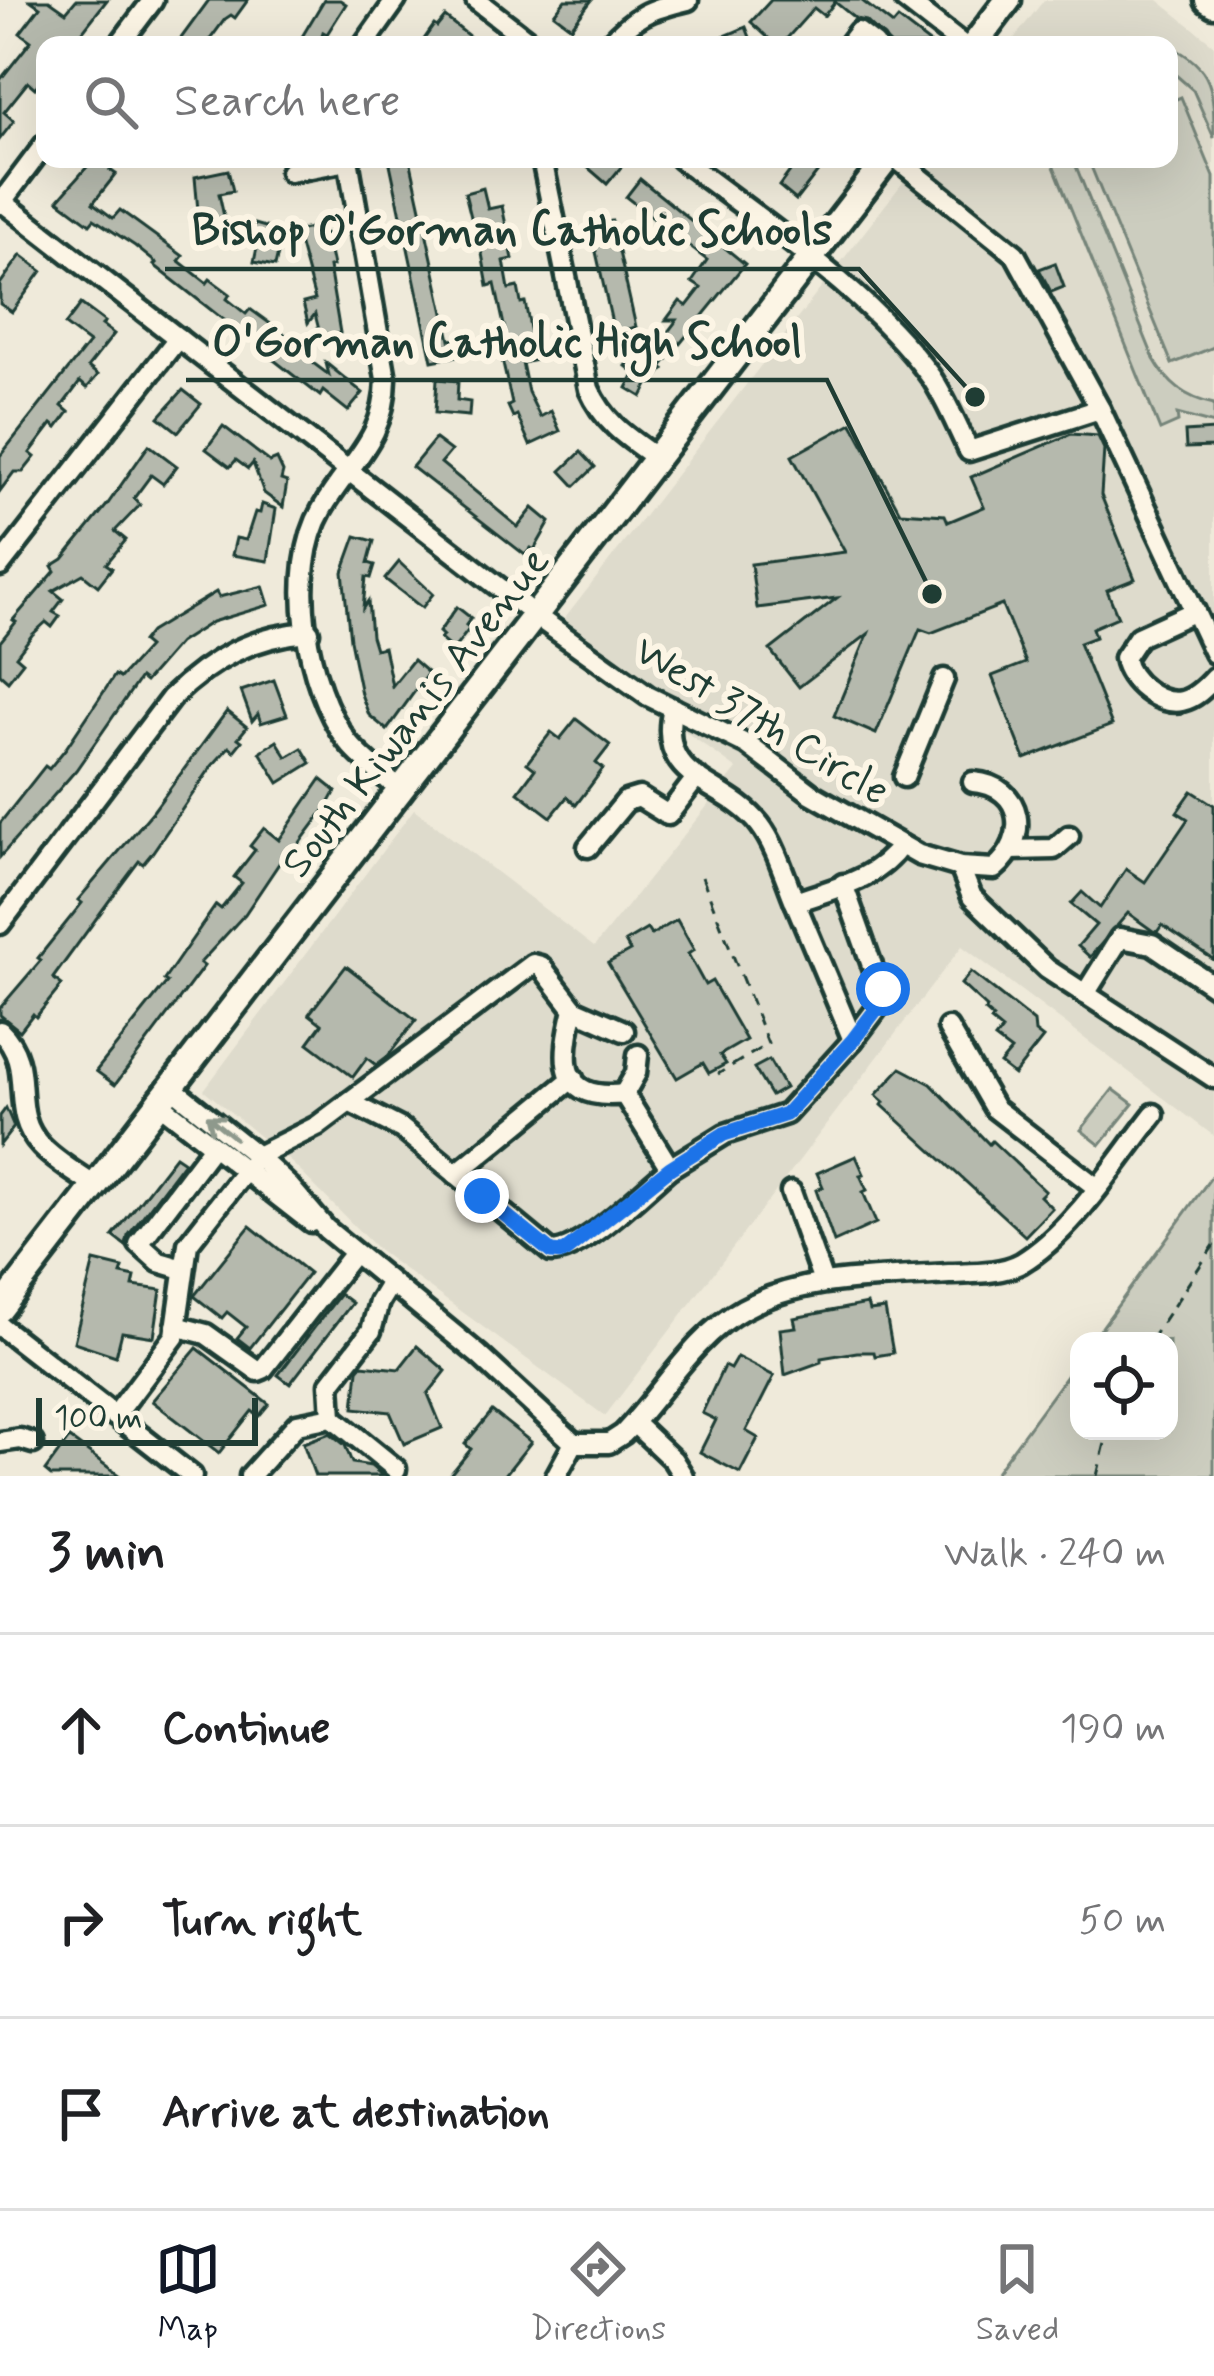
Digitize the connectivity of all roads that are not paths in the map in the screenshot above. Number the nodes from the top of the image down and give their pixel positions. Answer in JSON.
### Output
{"nodes":[{"id":1,"x":153,"y":0,"type":"edge"},
{"id":2,"x":396,"y":0,"type":"edge"},
{"id":3,"x":476,"y":0,"type":"edge"},
{"id":4,"x":688,"y":0,"type":"edge"},
{"id":5,"x":905,"y":0,"type":"edge"},
{"id":6,"x":1004,"y":2,"type":"edge"},
{"id":7,"x":126,"y":36,"type":"edge"},
{"id":8,"x":370,"y":36,"type":"edge"},
{"id":9,"x":522,"y":36,"type":"edge"},
{"id":10,"x":616,"y":36,"type":"edge"},
{"id":11,"x":951,"y":36,"type":"edge"},
{"id":12,"x":980,"y":36,"type":"edge"},
{"id":13,"x":36,"y":156,"type":"edge"},
{"id":14,"x":309,"y":168,"type":"edge"},
{"id":15,"x":349,"y":168,"type":"edge"},
{"id":16,"x":544,"y":168,"type":"edge"},
{"id":17,"x":693,"y":168,"type":"edge"},
{"id":18,"x":880,"y":168,"type":"edge"},
{"id":19,"x":908,"y":168,"type":"edge"},
{"id":20,"x":290,"y":172,"type":"dead end"},
{"id":21,"x":1,"y":201,"type":"edge"},
{"id":22,"x":810,"y":259,"type":"junction"},
{"id":23,"x":178,"y":338,"type":"junction"},
{"id":24,"x":1100,"y":409,"type":"junction"},
{"id":25,"x":658,"y":459,"type":"junction"},
{"id":26,"x":349,"y":470,"type":"junction"},
{"id":27,"x":0,"y":566,"type":"edge"},
{"id":28,"x":1195,"y":611,"type":"junction"},
{"id":29,"x":536,"y":616,"type":"junction"},
{"id":30,"x":309,"y":632,"type":"junction"},
{"id":31,"x":1214,"y":653,"type":"edge"},
{"id":32,"x":1214,"y":678,"type":"edge"},
{"id":33,"x":944,"y":679,"type":"dead end"},
{"id":34,"x":673,"y":708,"type":"junction"},
{"id":35,"x":697,"y":777,"type":"junction"},
{"id":36,"x":904,"y":777,"type":"dead end"},
{"id":37,"x":973,"y":782,"type":"dead end"},
{"id":38,"x":402,"y":791,"type":"junction"},
{"id":39,"x":1069,"y":836,"type":"dead end"},
{"id":40,"x":902,"y":845,"type":"junction"},
{"id":41,"x":588,"y":847,"type":"dead end"},
{"id":42,"x":1012,"y":850,"type":"junction"},
{"id":43,"x":960,"y":867,"type":"junction"},
{"id":44,"x":843,"y":884,"type":"junction"},
{"id":45,"x":795,"y":902,"type":"junction"},
{"id":46,"x":0,"y":924,"type":"edge"},
{"id":47,"x":1214,"y":986,"type":"edge"},
{"id":48,"x":1085,"y":994,"type":"junction"},
{"id":49,"x":574,"y":1009,"type":"junction"},
{"id":50,"x":948,"y":1028,"type":"dead end"},
{"id":51,"x":0,"y":1031,"type":"edge"},
{"id":52,"x":624,"y":1031,"type":"dead end"},
{"id":53,"x":853,"y":1040,"type":"junction"},
{"id":54,"x":638,"y":1055,"type":"dead end"},
{"id":55,"x":573,"y":1078,"type":"junction"},
{"id":56,"x":1214,"y":1078,"type":"edge"},
{"id":57,"x":624,"y":1094,"type":"junction"},
{"id":58,"x":166,"y":1096,"type":"junction"},
{"id":59,"x":350,"y":1102,"type":"junction"},
{"id":60,"x":1154,"y":1114,"type":"dead end"},
{"id":61,"x":213,"y":1146,"type":"junction"},
{"id":62,"x":251,"y":1164,"type":"junction"},
{"id":63,"x":670,"y":1168,"type":"junction"},
{"id":64,"x":456,"y":1174,"type":"junction"},
{"id":65,"x":96,"y":1186,"type":"junction"},
{"id":66,"x":1096,"y":1187,"type":"junction"},
{"id":67,"x":791,"y":1192,"type":"dead end"},
{"id":68,"x":354,"y":1253,"type":"junction"},
{"id":69,"x":184,"y":1269,"type":"junction"},
{"id":70,"x":824,"y":1282,"type":"junction"},
{"id":71,"x":390,"y":1284,"type":"junction"},
{"id":72,"x":0,"y":1309,"type":"edge"},
{"id":73,"x":0,"y":1326,"type":"edge"},
{"id":74,"x":176,"y":1326,"type":"junction"},
{"id":75,"x":115,"y":1416,"type":"junction"},
{"id":76,"x":332,"y":1417,"type":"junction"},
{"id":77,"x":634,"y":1423,"type":"junction"},
{"id":78,"x":0,"y":1442,"type":"edge"},
{"id":79,"x":33,"y":1443,"type":"dead end"},
{"id":80,"x":574,"y":1443,"type":"junction"},
{"id":81,"x":396,"y":1468,"type":"dead end"},
{"id":82,"x":191,"y":1476,"type":"edge"},
{"id":83,"x":250,"y":1476,"type":"edge"},
{"id":84,"x":556,"y":1476,"type":"edge"},
{"id":85,"x":683,"y":1476,"type":"edge"}],
"edges":[{"from":1,"to":7,"type":"street"},
{"from":2,"to":8,"type":"street"},
{"from":3,"to":9,"type":"street"},
{"from":4,"to":10,"type":"street"},
{"from":5,"to":11,"type":"street"},
{"from":6,"to":12,"type":"main road"},
{"from":13,"to":21,"type":"street"},
{"from":14,"to":20,"type":"street"},
{"from":15,"to":26,"type":"street"},
{"from":16,"to":25,"type":"street"},
{"from":17,"to":22,"type":"street"},
{"from":18,"to":22,"type":"main road","name":"South Kiwanis Avenue"},
{"from":19,"to":24,"type":"street"},
{"from":21,"to":23,"type":"street","name":"West 37th Circle"},
{"from":22,"to":24,"type":"street"},
{"from":22,"to":25,"type":"main road","name":"South Kiwanis Avenue"},
{"from":23,"to":26,"type":"street","name":"West 37th Circle"},
{"from":23,"to":27,"type":"street"},
{"from":24,"to":28,"type":"street"},
{"from":25,"to":29,"type":"main road","name":"South Kiwanis Avenue"},
{"from":26,"to":29,"type":"street","name":"West 37th Circle"},
{"from":26,"to":30,"type":"street"},
{"from":28,"to":31,"type":"street"},
{"from":28,"to":32,"type":"street"},
{"from":29,"to":34,"type":"street","name":"West 37th Circle"},
{"from":29,"to":38,"type":"main road","name":"South Kiwanis Avenue"},
{"from":30,"to":38,"type":"street"},
{"from":30,"to":46,"type":"street"},
{"from":33,"to":36,"type":"street"},
{"from":34,"to":35,"type":"street"},
{"from":34,"to":40,"type":"street","name":"West 37th Circle"},
{"from":35,"to":41,"type":"street"},
{"from":35,"to":45,"type":"street"},
{"from":37,"to":42,"type":"street"},
{"from":38,"to":58,"type":"main road","name":"South Kiwanis Avenue"},
{"from":39,"to":42,"type":"street"},
{"from":40,"to":43,"type":"street","name":"West 37th Circle"},
{"from":40,"to":44,"type":"street"},
{"from":42,"to":43,"type":"street"},
{"from":43,"to":48,"type":"street"},
{"from":44,"to":45,"type":"street"},
{"from":44,"to":53,"type":"street"},
{"from":45,"to":53,"type":"street"},
{"from":47,"to":48,"type":"street"},
{"from":48,"to":56,"type":"street"},
{"from":49,"to":52,"type":"street"},
{"from":49,"to":55,"type":"street"},
{"from":49,"to":59,"type":"street"},
{"from":50,"to":66,"type":"street"},
{"from":51,"to":65,"type":"street"},
{"from":53,"to":63,"type":"street"},
{"from":54,"to":57,"type":"street"},
{"from":55,"to":57,"type":"street"},
{"from":55,"to":64,"type":"street"},
{"from":57,"to":63,"type":"street"},
{"from":58,"to":61,"type":"street"},
{"from":62,"to":58,"type":"street","one_way":true},
{"from":58,"to":65,"type":"main road","name":"South Kiwanis Avenue"},
{"from":59,"to":62,"type":"street"},
{"from":59,"to":64,"type":"street"},
{"from":60,"to":66,"type":"street"},
{"from":61,"to":62,"type":"street"},
{"from":61,"to":69,"type":"street"},
{"from":62,"to":68,"type":"street"},
{"from":62,"to":69,"type":"street"},
{"from":63,"to":64,"type":"street"},
{"from":65,"to":72,"type":"main road","name":"South Kiwanis Avenue"},
{"from":66,"to":70,"type":"street"},
{"from":67,"to":70,"type":"street"},
{"from":68,"to":71,"type":"street"},
{"from":68,"to":74,"type":"street"},
{"from":69,"to":74,"type":"street"},
{"from":70,"to":77,"type":"street"},
{"from":71,"to":76,"type":"street"},
{"from":71,"to":80,"type":"street"},
{"from":73,"to":75,"type":"street"},
{"from":74,"to":75,"type":"street"},
{"from":75,"to":82,"type":"street"},
{"from":76,"to":81,"type":"street"},
{"from":76,"to":83,"type":"street"},
{"from":77,"to":80,"type":"street"},
{"from":77,"to":85,"type":"street"},
{"from":78,"to":79,"type":"street"},
{"from":80,"to":84,"type":"street"}]}
